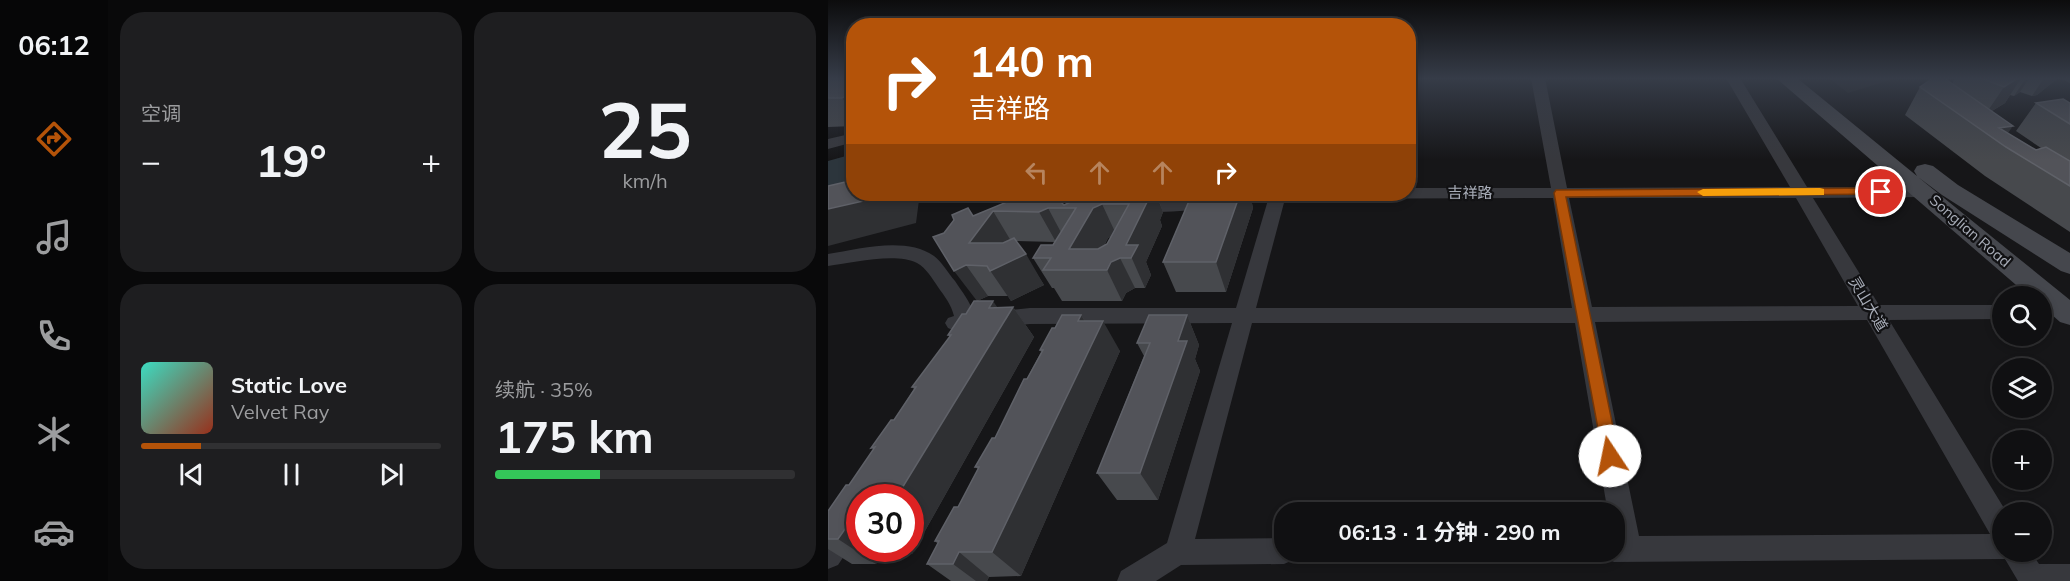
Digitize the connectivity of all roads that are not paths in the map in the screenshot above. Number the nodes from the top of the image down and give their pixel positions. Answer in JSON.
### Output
{"nodes":[{"id":1,"x":1543,"y":105,"type":"edge"},
{"id":2,"x":1749,"y":105,"type":"edge"},
{"id":3,"x":1818,"y":105,"type":"edge"},
{"id":4,"x":1841,"y":105,"type":"edge"},
{"id":5,"x":846,"y":139,"type":"edge"},
{"id":6,"x":828,"y":144,"type":"edge"},
{"id":7,"x":1801,"y":192,"type":"junction"},
{"id":8,"x":1924,"y":192,"type":"junction"},
{"id":9,"x":1560,"y":193,"type":"junction"},
{"id":10,"x":1416,"y":194,"type":"edge"},
{"id":11,"x":1211,"y":201,"type":"edge"},
{"id":12,"x":1276,"y":201,"type":"edge"},
{"id":13,"x":1114,"y":205,"type":"edge"},
{"id":14,"x":828,"y":260,"type":"edge"},
{"id":15,"x":2070,"y":265,"type":"edge"},
{"id":16,"x":1992,"y":312,"type":"edge"},
{"id":17,"x":1874,"y":314,"type":"junction"},
{"id":18,"x":1583,"y":315,"type":"junction"},
{"id":19,"x":2070,"y":315,"type":"edge"},
{"id":20,"x":1244,"y":316,"type":"junction"},
{"id":21,"x":961,"y":322,"type":"junction"},
{"id":22,"x":960,"y":350,"type":"edge"},
{"id":23,"x":1613,"y":502,"type":"edge"},
{"id":24,"x":1992,"y":512,"type":"edge"},
{"id":25,"x":846,"y":529,"type":"edge"},
{"id":26,"x":1992,"y":547,"type":"edge"},
{"id":27,"x":1625,"y":549,"type":"edge"},
{"id":28,"x":1274,"y":551,"type":"edge"},
{"id":29,"x":1178,"y":552,"type":"junction"},
{"id":30,"x":828,"y":556,"type":"edge"},
{"id":31,"x":2022,"y":562,"type":"edge"},
{"id":32,"x":2070,"y":578,"type":"edge"},
{"id":33,"x":2033,"y":579,"type":"edge"},
{"id":34,"x":1131,"y":581,"type":"edge"}],
"edges":[{"from":1,"to":9,"type":"street"},
{"from":2,"to":7,"type":"street","name":"灵山大道"},
{"from":3,"to":8,"type":"street","name":"Songlian Road"},
{"from":4,"to":15,"type":"street","name":"Songlian Road"},
{"from":5,"to":6,"type":"street"},
{"from":7,"to":8,"type":"street","name":"吉祥路"},
{"from":7,"to":9,"type":"street","name":"吉祥路"},
{"from":7,"to":17,"type":"street","name":"灵山大道"},
{"from":8,"to":19,"type":"street","name":"Songlian Road"},
{"from":9,"to":10,"type":"street","name":"吉祥路"},
{"from":9,"to":18,"type":"street"},
{"from":11,"to":13,"type":"street","name":"吉祥路"},
{"from":12,"to":20,"type":"street"},
{"from":14,"to":21,"type":"street"},
{"from":16,"to":17,"type":"street"},
{"from":17,"to":18,"type":"street"},
{"from":17,"to":24,"type":"street","name":"灵山大道"},
{"from":18,"to":20,"type":"street"},
{"from":18,"to":23,"type":"street"},
{"from":20,"to":21,"type":"street"},
{"from":20,"to":29,"type":"street"},
{"from":21,"to":22,"type":"street"},
{"from":25,"to":30,"type":"street"},
{"from":26,"to":27,"type":"street"},
{"from":28,"to":29,"type":"street"},
{"from":29,"to":34,"type":"street"},
{"from":31,"to":33,"type":"street"},
{"from":32,"to":33,"type":"street"}]}
